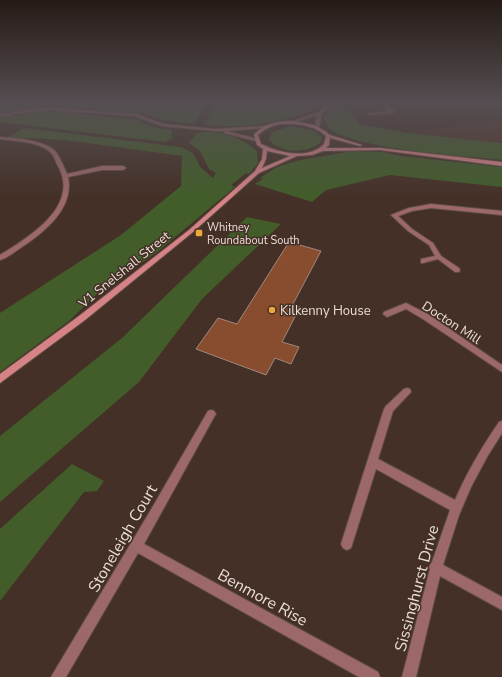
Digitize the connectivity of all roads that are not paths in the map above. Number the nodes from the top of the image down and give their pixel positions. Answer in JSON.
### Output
{"nodes":[{"id":1,"x":234,"y":135,"type":"edge"},
{"id":2,"x":256,"y":135,"type":"edge"},
{"id":3,"x":328,"y":136,"type":"joint"},
{"id":4,"x":0,"y":138,"type":"edge"},
{"id":5,"x":256,"y":140,"type":"junction"},
{"id":6,"x":265,"y":149,"type":"junction"},
{"id":7,"x":380,"y":149,"type":"junction"},
{"id":8,"x":320,"y":150,"type":"junction"},
{"id":9,"x":295,"y":155,"type":"junction"},
{"id":10,"x":129,"y":164,"type":"dead end"},
{"id":11,"x":502,"y":164,"type":"edge"},
{"id":12,"x":257,"y":172,"type":"junction"},
{"id":13,"x":65,"y":176,"type":"junction"},
{"id":14,"x":502,"y":213,"type":"edge"},
{"id":15,"x":439,"y":257,"type":"junction"},
{"id":16,"x":0,"y":258,"type":"edge"},
{"id":17,"x":424,"y":262,"type":"dead end"},
{"id":18,"x":457,"y":270,"type":"dead end"},
{"id":19,"x":387,"y":314,"type":"dead end"},
{"id":20,"x":502,"y":369,"type":"edge"},
{"id":21,"x":0,"y":379,"type":"edge"},
{"id":22,"x":407,"y":392,"type":"dead end"},
{"id":23,"x":211,"y":414,"type":"dead end"},
{"id":24,"x":502,"y":425,"type":"edge"},
{"id":25,"x":373,"y":462,"type":"junction"},
{"id":26,"x":456,"y":507,"type":"junction"},
{"id":27,"x":347,"y":544,"type":"dead end"},
{"id":28,"x":136,"y":546,"type":"junction"},
{"id":29,"x":435,"y":567,"type":"junction"},
{"id":30,"x":502,"y":604,"type":"edge"},
{"id":31,"x":58,"y":677,"type":"edge"},
{"id":32,"x":373,"y":677,"type":"edge"},
{"id":33,"x":409,"y":677,"type":"edge"}],
"edges":[{"from":1,"to":5,"type":"street"},
{"from":2,"to":5,"type":"street"},
{"from":3,"to":7,"type":"street"},
{"from":3,"to":8,"type":"street"},
{"from":4,"to":13,"type":"street"},
{"from":5,"to":6,"type":"street"},
{"from":6,"to":9,"type":"street"},
{"from":6,"to":12,"type":"street","name":"V1 Snelshall Street"},
{"from":7,"to":8,"type":"street"},
{"from":7,"to":11,"type":"street"},
{"from":8,"to":9,"type":"street"},
{"from":9,"to":12,"type":"street","name":"V1 Snelshall Street"},
{"from":10,"to":13,"type":"street"},
{"from":12,"to":21,"type":"street","name":"V1 Snelshall Street"},
{"from":13,"to":16,"type":"street"},
{"from":14,"to":15,"type":"street"},
{"from":15,"to":17,"type":"street"},
{"from":15,"to":18,"type":"street"},
{"from":19,"to":20,"type":"street","name":"Docton Mill"},
{"from":22,"to":25,"type":"street"},
{"from":23,"to":28,"type":"street","name":"Stoneleigh Court"},
{"from":24,"to":26,"type":"street","name":"Sissinghurst Drive"},
{"from":25,"to":26,"type":"street"},
{"from":25,"to":27,"type":"street"},
{"from":26,"to":29,"type":"street","name":"Sissinghurst Drive"},
{"from":28,"to":31,"type":"street","name":"Stoneleigh Court"},
{"from":28,"to":32,"type":"street","name":"Benmore Rise"},
{"from":29,"to":30,"type":"street"},
{"from":29,"to":33,"type":"street","name":"Sissinghurst Drive"}]}
